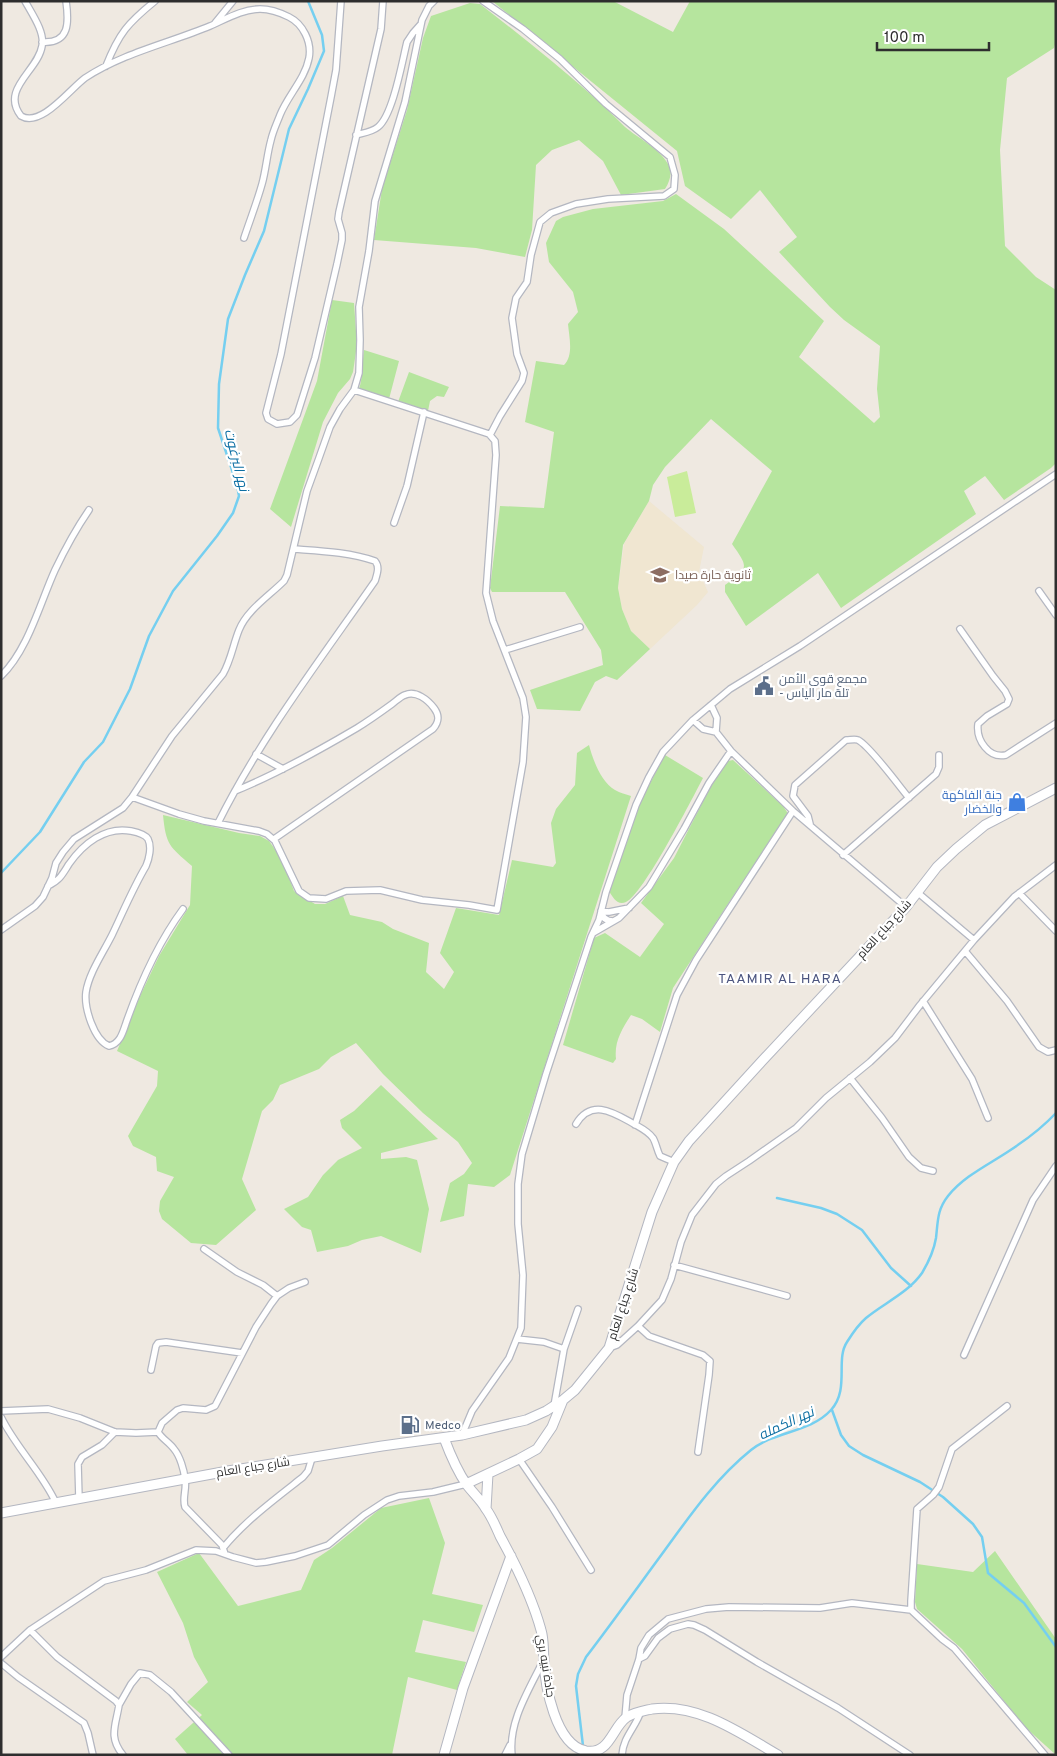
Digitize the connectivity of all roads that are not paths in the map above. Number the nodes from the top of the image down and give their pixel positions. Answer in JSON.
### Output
{"nodes":[{"id":1,"x":25,"y":1,"type":"edge"},
{"id":2,"x":66,"y":1,"type":"edge"},
{"id":3,"x":155,"y":1,"type":"edge"},
{"id":4,"x":232,"y":1,"type":"edge"},
{"id":5,"x":340,"y":1,"type":"edge"},
{"id":6,"x":383,"y":1,"type":"edge"},
{"id":7,"x":434,"y":1,"type":"edge"},
{"id":8,"x":483,"y":1,"type":"edge"},
{"id":9,"x":215,"y":24,"type":"junction"},
{"id":10,"x":422,"y":24,"type":"junction"},
{"id":11,"x":42,"y":42,"type":"junction"},
{"id":12,"x":106,"y":66,"type":"junction"},
{"id":13,"x":15,"y":78,"type":"dead end"},
{"id":14,"x":7,"y":104,"type":"dead end"},
{"id":15,"x":356,"y":135,"type":"junction"},
{"id":16,"x":244,"y":238,"type":"dead end"},
{"id":17,"x":354,"y":390,"type":"junction"},
{"id":18,"x":424,"y":412,"type":"junction"},
{"id":19,"x":490,"y":436,"type":"junction"},
{"id":20,"x":1056,"y":474,"type":"edge"},
{"id":21,"x":89,"y":510,"type":"dead end"},
{"id":22,"x":394,"y":523,"type":"dead end"},
{"id":23,"x":294,"y":549,"type":"junction"},
{"id":24,"x":1039,"y":591,"type":"dead end"},
{"id":25,"x":1056,"y":615,"type":"edge"},
{"id":26,"x":580,"y":627,"type":"dead end"},
{"id":27,"x":960,"y":629,"type":"dead end"},
{"id":28,"x":505,"y":650,"type":"junction"},
{"id":29,"x":1,"y":676,"type":"edge"},
{"id":30,"x":711,"y":705,"type":"junction"},
{"id":31,"x":693,"y":720,"type":"junction"},
{"id":32,"x":1056,"y":723,"type":"edge"},
{"id":33,"x":716,"y":732,"type":"junction"},
{"id":34,"x":731,"y":751,"type":"junction"},
{"id":35,"x":256,"y":754,"type":"junction"},
{"id":36,"x":939,"y":755,"type":"dead end"},
{"id":37,"x":283,"y":769,"type":"junction"},
{"id":38,"x":1056,"y":788,"type":"edge"},
{"id":39,"x":234,"y":791,"type":"junction"},
{"id":40,"x":132,"y":797,"type":"junction"},
{"id":41,"x":909,"y":798,"type":"junction"},
{"id":42,"x":793,"y":811,"type":"junction"},
{"id":43,"x":218,"y":823,"type":"junction"},
{"id":44,"x":810,"y":824,"type":"junction"},
{"id":45,"x":274,"y":839,"type":"junction"},
{"id":46,"x":843,"y":855,"type":"junction"},
{"id":47,"x":1056,"y":865,"type":"edge"},
{"id":48,"x":48,"y":886,"type":"junction"},
{"id":49,"x":917,"y":892,"type":"junction"},
{"id":50,"x":1019,"y":893,"type":"junction"},
{"id":51,"x":604,"y":897,"type":"junction"},
{"id":52,"x":906,"y":907,"type":"junction"},
{"id":53,"x":629,"y":908,"type":"junction"},
{"id":54,"x":183,"y":909,"type":"dead end"},
{"id":55,"x":617,"y":910,"type":"junction"},
{"id":56,"x":601,"y":911,"type":"junction"},
{"id":57,"x":613,"y":921,"type":"junction"},
{"id":58,"x":1,"y":930,"type":"edge"},
{"id":59,"x":1056,"y":931,"type":"edge"},
{"id":60,"x":593,"y":934,"type":"junction"},
{"id":61,"x":974,"y":940,"type":"junction"},
{"id":62,"x":964,"y":951,"type":"junction"},
{"id":63,"x":923,"y":1001,"type":"junction"},
{"id":64,"x":1056,"y":1050,"type":"edge"},
{"id":65,"x":850,"y":1078,"type":"junction"},
{"id":66,"x":988,"y":1118,"type":"dead end"},
{"id":67,"x":576,"y":1124,"type":"dead end"},
{"id":68,"x":635,"y":1125,"type":"junction"},
{"id":69,"x":674,"y":1162,"type":"junction"},
{"id":70,"x":1056,"y":1166,"type":"edge"},
{"id":71,"x":932,"y":1172,"type":"dead end"},
{"id":72,"x":204,"y":1249,"type":"dead end"},
{"id":73,"x":674,"y":1265,"type":"junction"},
{"id":74,"x":305,"y":1282,"type":"dead end"},
{"id":75,"x":277,"y":1296,"type":"junction"},
{"id":76,"x":788,"y":1296,"type":"dead end"},
{"id":77,"x":578,"y":1309,"type":"dead end"},
{"id":78,"x":638,"y":1326,"type":"junction"},
{"id":79,"x":517,"y":1339,"type":"junction"},
{"id":80,"x":564,"y":1348,"type":"junction"},
{"id":81,"x":609,"y":1348,"type":"junction"},
{"id":82,"x":242,"y":1353,"type":"junction"},
{"id":83,"x":964,"y":1355,"type":"dead end"},
{"id":84,"x":151,"y":1370,"type":"dead end"},
{"id":85,"x":563,"y":1400,"type":"junction"},
{"id":86,"x":554,"y":1406,"type":"junction"},
{"id":87,"x":1008,"y":1406,"type":"dead end"},
{"id":88,"x":1,"y":1411,"type":"edge"},
{"id":89,"x":1,"y":1417,"type":"edge"},
{"id":90,"x":116,"y":1432,"type":"junction"},
{"id":91,"x":158,"y":1432,"type":"junction"},
{"id":92,"x":462,"y":1435,"type":"junction"},
{"id":93,"x":444,"y":1438,"type":"junction"},
{"id":94,"x":698,"y":1452,"type":"dead end"},
{"id":95,"x":312,"y":1458,"type":"junction"},
{"id":96,"x":519,"y":1459,"type":"junction"},
{"id":97,"x":488,"y":1474,"type":"junction"},
{"id":98,"x":185,"y":1479,"type":"junction"},
{"id":99,"x":466,"y":1484,"type":"junction"},
{"id":100,"x":79,"y":1499,"type":"junction"},
{"id":101,"x":56,"y":1503,"type":"junction"},
{"id":102,"x":486,"y":1509,"type":"junction"},
{"id":103,"x":1,"y":1513,"type":"edge"},
{"id":104,"x":224,"y":1551,"type":"junction"},
{"id":105,"x":511,"y":1556,"type":"junction"},
{"id":106,"x":591,"y":1570,"type":"dead end"},
{"id":107,"x":912,"y":1610,"type":"junction"},
{"id":108,"x":30,"y":1630,"type":"junction"},
{"id":109,"x":1,"y":1657,"type":"edge"},
{"id":110,"x":544,"y":1660,"type":"junction"},
{"id":111,"x":639,"y":1660,"type":"junction"},
{"id":112,"x":1,"y":1663,"type":"edge"},
{"id":113,"x":118,"y":1705,"type":"junction"},
{"id":114,"x":641,"y":1711,"type":"junction"},
{"id":115,"x":625,"y":1718,"type":"junction"},
{"id":116,"x":510,"y":1743,"type":"junction"},
{"id":117,"x":93,"y":1755,"type":"edge"},
{"id":118,"x":123,"y":1755,"type":"edge"},
{"id":119,"x":229,"y":1755,"type":"edge"},
{"id":120,"x":444,"y":1755,"type":"edge"},
{"id":121,"x":505,"y":1755,"type":"edge"},
{"id":122,"x":512,"y":1755,"type":"edge"},
{"id":123,"x":622,"y":1755,"type":"edge"},
{"id":124,"x":778,"y":1755,"type":"edge"},
{"id":125,"x":910,"y":1755,"type":"edge"},
{"id":126,"x":1045,"y":1755,"type":"edge"}],
"edges":[{"from":1,"to":11,"type":"street"},
{"from":2,"to":11,"type":"street"},
{"from":3,"to":12,"type":"street"},
{"from":4,"to":9,"type":"street"},
{"from":5,"to":15,"type":"street"},
{"from":6,"to":15,"type":"street"},
{"from":7,"to":10,"type":"street"},
{"from":8,"to":19,"type":"street"},
{"from":9,"to":12,"type":"street"},
{"from":9,"to":16,"type":"street"},
{"from":10,"to":15,"type":"street"},
{"from":10,"to":17,"type":"street"},
{"from":11,"to":13,"type":"street"},
{"from":12,"to":14,"type":"street"},
{"from":17,"to":18,"type":"street"},
{"from":17,"to":23,"type":"street"},
{"from":18,"to":19,"type":"street"},
{"from":18,"to":22,"type":"street"},
{"from":19,"to":28,"type":"street"},
{"from":20,"to":30,"type":"street"},
{"from":21,"to":29,"type":"street"},
{"from":23,"to":35,"type":"street"},
{"from":23,"to":40,"type":"street"},
{"from":24,"to":25,"type":"street"},
{"from":26,"to":28,"type":"street"},
{"from":27,"to":32,"type":"street"},
{"from":28,"to":45,"type":"street"},
{"from":30,"to":31,"type":"street"},
{"from":30,"to":33,"type":"street"},
{"from":31,"to":33,"type":"street"},
{"from":31,"to":51,"type":"street"},
{"from":33,"to":34,"type":"street"},
{"from":34,"to":42,"type":"street"},
{"from":34,"to":53,"type":"street"},
{"from":35,"to":37,"type":"street"},
{"from":35,"to":39,"type":"street"},
{"from":36,"to":41,"type":"street"},
{"from":37,"to":39,"type":"street"},
{"from":37,"to":45,"type":"street"},
{"from":38,"to":49,"type":"main road","name":"شارع جباع العام"},
{"from":39,"to":43,"type":"street"},
{"from":40,"to":43,"type":"street"},
{"from":40,"to":48,"type":"street"},
{"from":41,"to":44,"type":"street"},
{"from":41,"to":46,"type":"street"},
{"from":42,"to":44,"type":"street"},
{"from":42,"to":68,"type":"street"},
{"from":43,"to":45,"type":"street"},
{"from":44,"to":46,"type":"street"},
{"from":46,"to":52,"type":"street"},
{"from":47,"to":50,"type":"street"},
{"from":48,"to":54,"type":"street"},
{"from":48,"to":58,"type":"street"},
{"from":49,"to":52,"type":"main road","name":"شارع جباع العام"},
{"from":49,"to":61,"type":"street"},
{"from":50,"to":59,"type":"street"},
{"from":50,"to":61,"type":"street"},
{"from":51,"to":55,"type":"street"},
{"from":51,"to":56,"type":"street"},
{"from":52,"to":69,"type":"main road","name":"شارع جباع العام"},
{"from":53,"to":55,"type":"street"},
{"from":53,"to":57,"type":"street"},
{"from":55,"to":56,"type":"street"},
{"from":56,"to":57,"type":"street"},
{"from":56,"to":60,"type":"street"},
{"from":57,"to":60,"type":"street"},
{"from":60,"to":79,"type":"street"},
{"from":61,"to":62,"type":"street"},
{"from":62,"to":63,"type":"street"},
{"from":62,"to":64,"type":"street"},
{"from":63,"to":65,"type":"street"},
{"from":63,"to":66,"type":"street"},
{"from":65,"to":71,"type":"street"},
{"from":65,"to":73,"type":"street"},
{"from":67,"to":68,"type":"street"},
{"from":68,"to":69,"type":"street"},
{"from":69,"to":81,"type":"main road","name":"شارع جباع العام"},
{"from":70,"to":83,"type":"street"},
{"from":72,"to":75,"type":"street"},
{"from":73,"to":76,"type":"street"},
{"from":73,"to":78,"type":"street"},
{"from":74,"to":75,"type":"street"},
{"from":75,"to":82,"type":"street"},
{"from":77,"to":80,"type":"street"},
{"from":78,"to":81,"type":"street"},
{"from":78,"to":94,"type":"street"},
{"from":79,"to":80,"type":"street"},
{"from":79,"to":92,"type":"street"},
{"from":80,"to":86,"type":"street"},
{"from":81,"to":85,"type":"main road","name":"شارع جباع العام"},
{"from":82,"to":84,"type":"street"},
{"from":82,"to":91,"type":"street"},
{"from":85,"to":86,"type":"main road","name":"شارع جباع العام"},
{"from":85,"to":96,"type":"main road"},
{"from":86,"to":92,"type":"main road","name":"شارع جباع العام"},
{"from":87,"to":107,"type":"street"},
{"from":88,"to":90,"type":"street"},
{"from":89,"to":101,"type":"street"},
{"from":90,"to":91,"type":"street"},
{"from":90,"to":100,"type":"street"},
{"from":91,"to":98,"type":"street"},
{"from":92,"to":93,"type":"main road","name":"شارع جباع العام"},
{"from":93,"to":95,"type":"main road","name":"شارع جباع العام"},
{"from":93,"to":99,"type":"main road","name":"جادة نبيه بري"},
{"from":95,"to":98,"type":"main road","name":"شارع جباع العام"},
{"from":95,"to":104,"type":"street"},
{"from":96,"to":97,"type":"main road"},
{"from":96,"to":106,"type":"street"},
{"from":97,"to":99,"type":"main road"},
{"from":97,"to":102,"type":"main road"},
{"from":98,"to":100,"type":"main road","name":"شارع جباع العام"},
{"from":98,"to":104,"type":"street"},
{"from":99,"to":102,"type":"main road","name":"جادة نبيه بري"},
{"from":99,"to":104,"type":"street"},
{"from":100,"to":101,"type":"main road","name":"شارع جباع العام"},
{"from":101,"to":103,"type":"main road","name":"شارع جباع العام"},
{"from":102,"to":105,"type":"main road","name":"جادة نبيه بري"},
{"from":104,"to":108,"type":"street"},
{"from":105,"to":110,"type":"main road","name":"جادة نبيه بري"},
{"from":105,"to":120,"type":"main road"},
{"from":107,"to":111,"type":"street"},
{"from":107,"to":126,"type":"street"},
{"from":108,"to":109,"type":"street"},
{"from":108,"to":113,"type":"street"},
{"from":110,"to":115,"type":"main road","name":"جادة نبيه بري"},
{"from":110,"to":116,"type":"street"},
{"from":111,"to":115,"type":"street"},
{"from":111,"to":125,"type":"street"},
{"from":112,"to":117,"type":"street"},
{"from":113,"to":118,"type":"street"},
{"from":113,"to":119,"type":"street"},
{"from":114,"to":115,"type":"main road"},
{"from":114,"to":123,"type":"street"},
{"from":114,"to":124,"type":"main road"},
{"from":116,"to":121,"type":"street"},
{"from":116,"to":122,"type":"street"}]}
